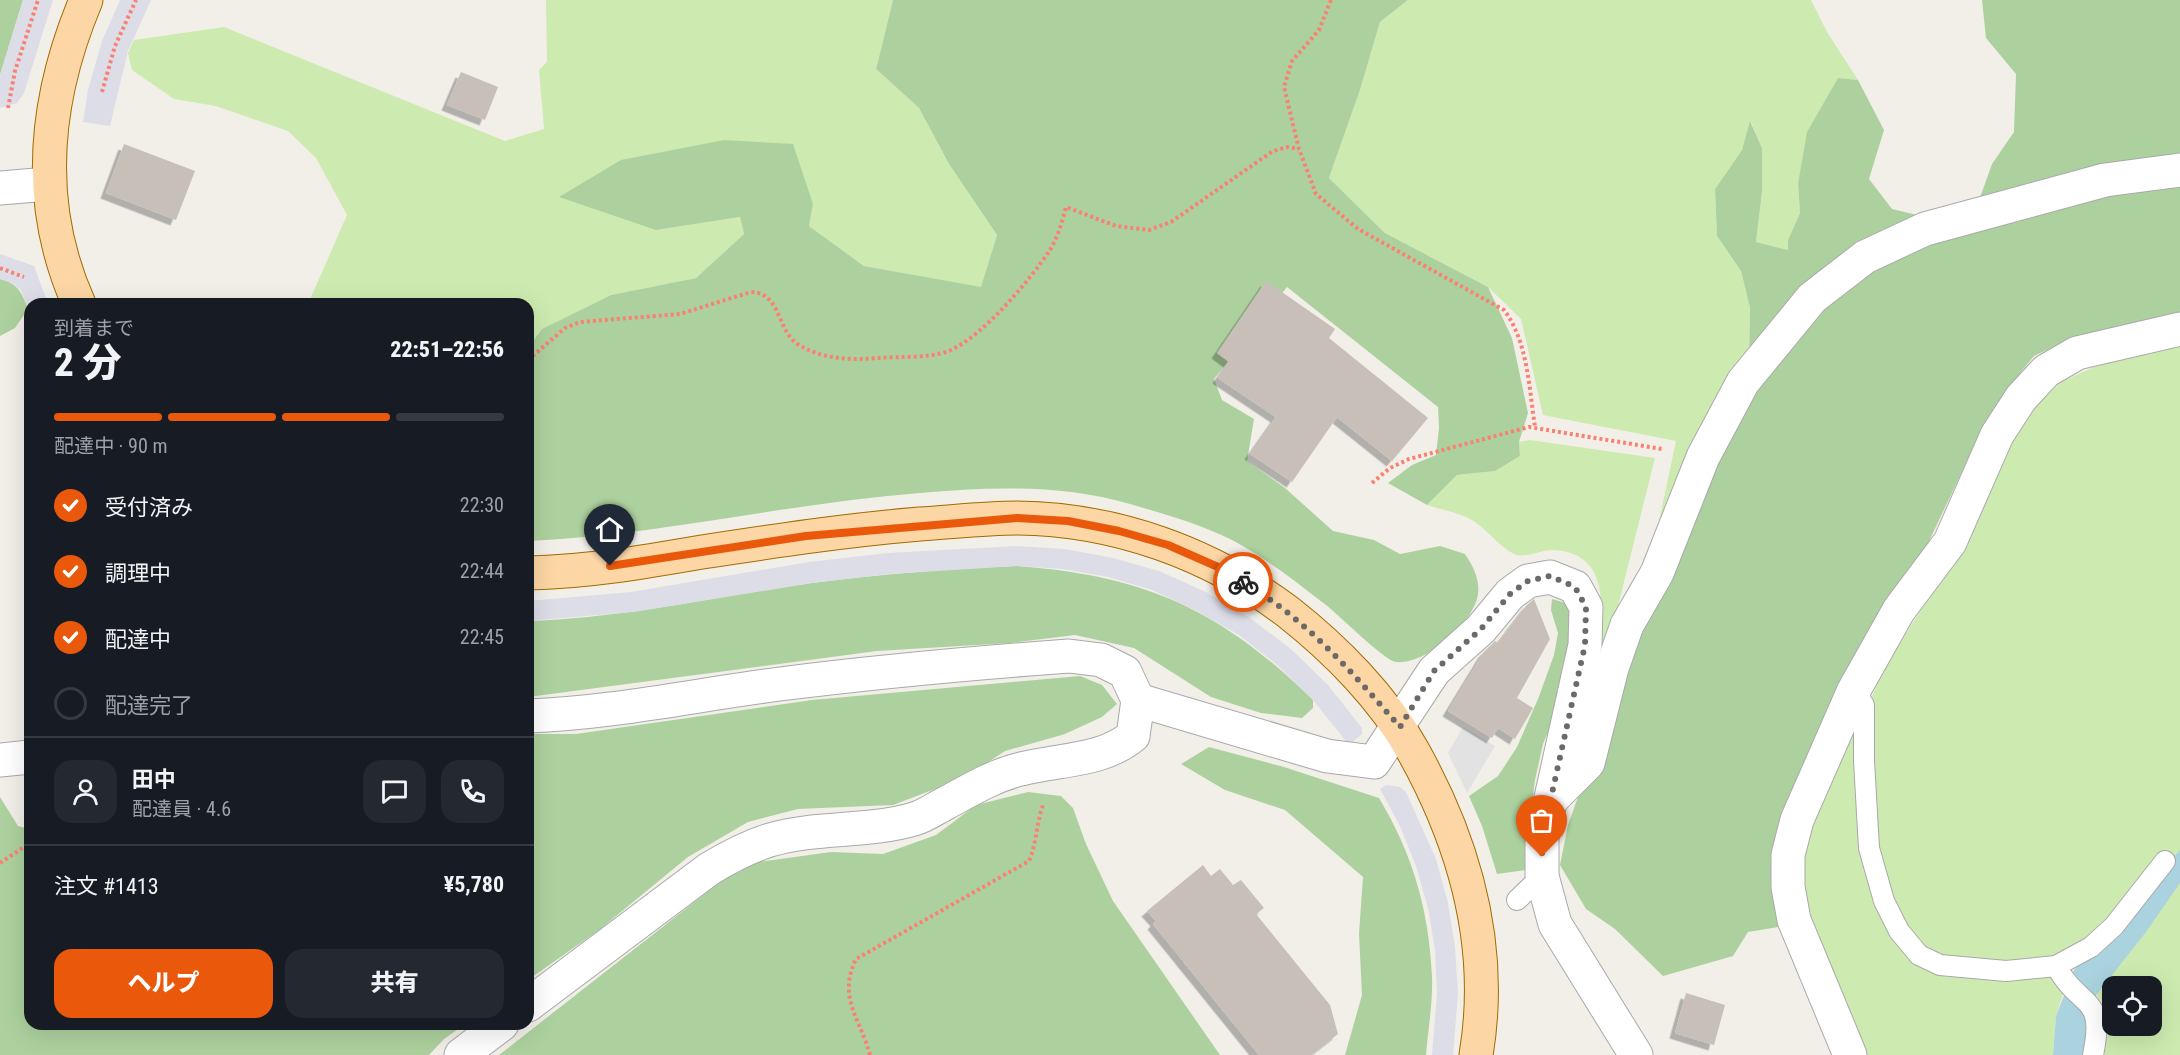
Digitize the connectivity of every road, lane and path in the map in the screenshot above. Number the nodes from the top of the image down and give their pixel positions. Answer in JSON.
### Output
{"nodes":[{"id":1,"x":38,"y":0,"type":"edge"},
{"id":2,"x":86,"y":0,"type":"edge"},
{"id":3,"x":136,"y":0,"type":"edge"},
{"id":4,"x":1331,"y":0,"type":"edge"},
{"id":5,"x":100,"y":102,"type":"dead end"},
{"id":6,"x":8,"y":108,"type":"dead end"},
{"id":7,"x":1299,"y":148,"type":"junction"},
{"id":8,"x":2180,"y":170,"type":"edge"},
{"id":9,"x":48,"y":184,"type":"junction"},
{"id":10,"x":0,"y":188,"type":"edge"},
{"id":11,"x":0,"y":268,"type":"edge"},
{"id":12,"x":28,"y":280,"type":"dead end"},
{"id":13,"x":77,"y":298,"type":"edge"},
{"id":14,"x":2180,"y":329,"type":"edge"},
{"id":15,"x":534,"y":355,"type":"edge"},
{"id":16,"x":1535,"y":427,"type":"junction"},
{"id":17,"x":1663,"y":460,"type":"dead end"},
{"id":18,"x":1372,"y":483,"type":"dead end"},
{"id":19,"x":534,"y":572,"type":"edge"},
{"id":20,"x":1854,"y":690,"type":"junction"},
{"id":21,"x":1138,"y":700,"type":"junction"},
{"id":22,"x":534,"y":716,"type":"edge"},
{"id":23,"x":1400,"y":727,"type":"junction"},
{"id":24,"x":24,"y":758,"type":"edge"},
{"id":25,"x":0,"y":760,"type":"edge"},
{"id":26,"x":1070,"y":760,"type":"junction"},
{"id":27,"x":1552,"y":798,"type":"junction"},
{"id":28,"x":24,"y":847,"type":"edge"},
{"id":29,"x":2165,"y":861,"type":"dead end"},
{"id":30,"x":0,"y":863,"type":"edge"},
{"id":31,"x":1542,"y":876,"type":"junction"},
{"id":32,"x":1517,"y":900,"type":"dead end"},
{"id":33,"x":2056,"y":966,"type":"junction"},
{"id":34,"x":534,"y":1000,"type":"edge"},
{"id":35,"x":494,"y":1030,"type":"edge"},
{"id":36,"x":461,"y":1055,"type":"edge"},
{"id":37,"x":870,"y":1055,"type":"edge"},
{"id":38,"x":1476,"y":1055,"type":"edge"},
{"id":39,"x":1636,"y":1055,"type":"edge"},
{"id":40,"x":1850,"y":1055,"type":"edge"},
{"id":41,"x":2093,"y":1055,"type":"edge"}],
"edges":[{"from":1,"to":6,"type":"path"},
{"from":2,"to":9,"type":"main road"},
{"from":3,"to":5,"type":"path"},
{"from":4,"to":7,"type":"path"},
{"from":7,"to":15,"type":"path"},
{"from":7,"to":16,"type":"path"},
{"from":8,"to":27,"type":"street"},
{"from":9,"to":10,"type":"street"},
{"from":9,"to":13,"type":"main road"},
{"from":11,"to":12,"type":"path"},
{"from":14,"to":20,"type":"street"},
{"from":16,"to":17,"type":"path"},
{"from":16,"to":18,"type":"path"},
{"from":19,"to":23,"type":"main road"},
{"from":20,"to":33,"type":"lane"},
{"from":20,"to":40,"type":"street"},
{"from":21,"to":22,"type":"street"},
{"from":21,"to":23,"type":"street"},
{"from":21,"to":26,"type":"street"},
{"from":23,"to":27,"type":"street"},
{"from":23,"to":38,"type":"main road"},
{"from":24,"to":25,"type":"street"},
{"from":26,"to":34,"type":"street"},
{"from":26,"to":37,"type":"path"},
{"from":27,"to":31,"type":"street"},
{"from":28,"to":30,"type":"path"},
{"from":29,"to":33,"type":"lane"},
{"from":31,"to":32,"type":"lane"},
{"from":31,"to":39,"type":"street"},
{"from":33,"to":41,"type":"lane"},
{"from":35,"to":36,"type":"street"}]}
